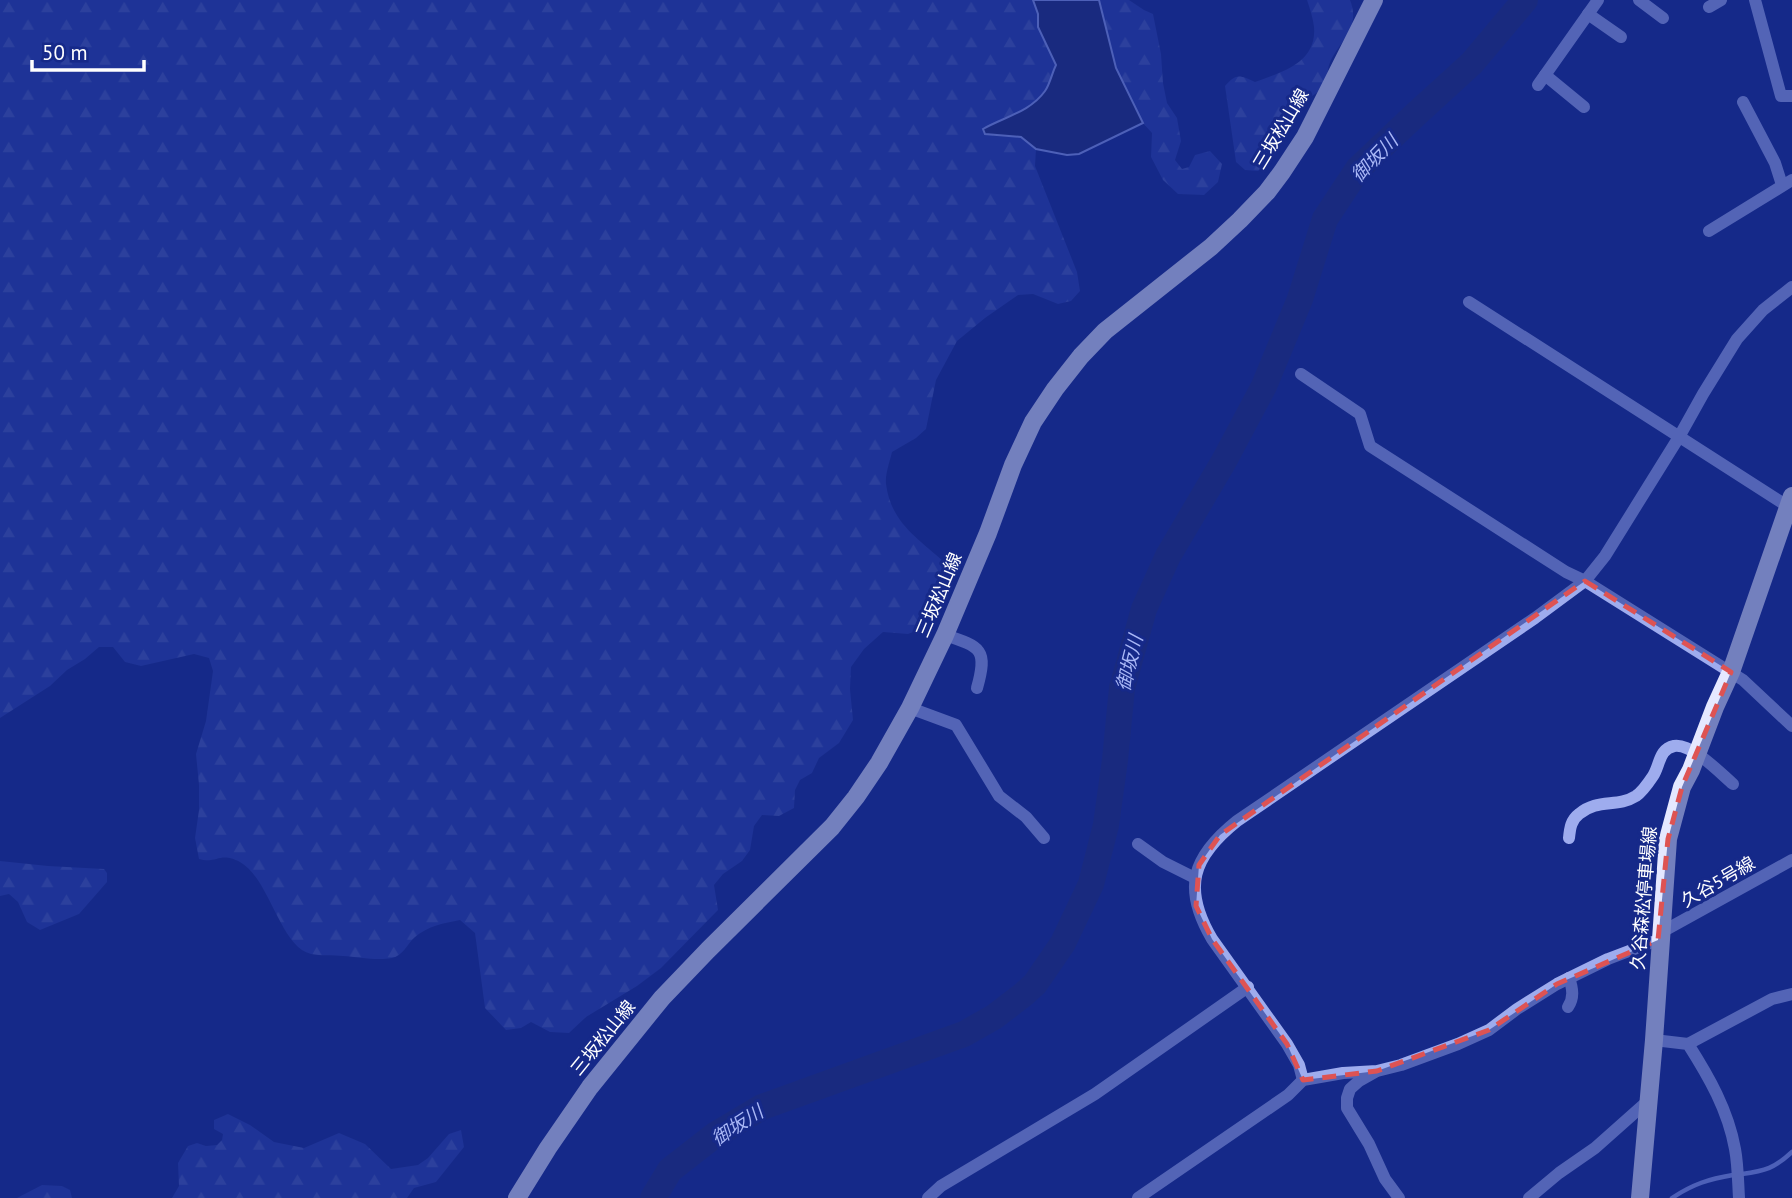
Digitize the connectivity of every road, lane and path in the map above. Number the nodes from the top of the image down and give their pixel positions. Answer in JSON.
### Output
{"nodes":[{"id":1,"x":1374,"y":0,"type":"edge"},
{"id":2,"x":1598,"y":0,"type":"edge"},
{"id":3,"x":1639,"y":0,"type":"edge"},
{"id":4,"x":1721,"y":0,"type":"edge"},
{"id":5,"x":1755,"y":0,"type":"edge"},
{"id":6,"x":1709,"y":7,"type":"dead end"},
{"id":7,"x":1588,"y":13,"type":"junction"},
{"id":8,"x":1663,"y":18,"type":"dead end"},
{"id":9,"x":1621,"y":37,"type":"dead end"},
{"id":10,"x":1792,"y":96,"type":"edge"},
{"id":11,"x":1743,"y":102,"type":"dead end"},
{"id":12,"x":1584,"y":107,"type":"dead end"},
{"id":13,"x":1787,"y":183,"type":"edge"},
{"id":14,"x":1709,"y":231,"type":"dead end"},
{"id":15,"x":1792,"y":287,"type":"edge"},
{"id":16,"x":1469,"y":302,"type":"dead end"},
{"id":17,"x":1301,"y":374,"type":"dead end"},
{"id":18,"x":1679,"y":437,"type":"junction"},
{"id":19,"x":1791,"y":504,"type":"edge"},
{"id":20,"x":1585,"y":581,"type":"junction"},
{"id":21,"x":945,"y":635,"type":"junction"},
{"id":22,"x":1731,"y":672,"type":"junction"},
{"id":23,"x":977,"y":688,"type":"dead end"},
{"id":24,"x":910,"y":708,"type":"junction"},
{"id":25,"x":1792,"y":726,"type":"edge"},
{"id":26,"x":1697,"y":754,"type":"junction"},
{"id":27,"x":1732,"y":784,"type":"dead end"},
{"id":28,"x":1044,"y":838,"type":"dead end"},
{"id":29,"x":1569,"y":838,"type":"dead end"},
{"id":30,"x":1138,"y":844,"type":"dead end"},
{"id":31,"x":1792,"y":860,"type":"edge"},
{"id":32,"x":1195,"y":878,"type":"junction"},
{"id":33,"x":1660,"y":933,"type":"junction"},
{"id":34,"x":1569,"y":978,"type":"junction"},
{"id":35,"x":1248,"y":987,"type":"junction"},
{"id":36,"x":1792,"y":994,"type":"edge"},
{"id":37,"x":1568,"y":1007,"type":"dead end"},
{"id":38,"x":1654,"y":1040,"type":"junction"},
{"id":39,"x":1688,"y":1044,"type":"junction"},
{"id":40,"x":1377,"y":1071,"type":"junction"},
{"id":41,"x":1303,"y":1080,"type":"junction"},
{"id":42,"x":1649,"y":1100,"type":"junction"},
{"id":43,"x":517,"y":1198,"type":"edge"},
{"id":44,"x":928,"y":1198,"type":"edge"},
{"id":45,"x":1138,"y":1198,"type":"edge"},
{"id":46,"x":1399,"y":1198,"type":"edge"},
{"id":47,"x":1529,"y":1198,"type":"edge"},
{"id":48,"x":1640,"y":1198,"type":"edge"},
{"id":49,"x":1739,"y":1198,"type":"edge"}],
"edges":[{"from":1,"to":21,"type":"main road","name":"三坂松山線"},
{"from":2,"to":7,"type":"street"},
{"from":3,"to":8,"type":"street"},
{"from":4,"to":6,"type":"street"},
{"from":5,"to":10,"type":"street"},
{"from":7,"to":9,"type":"street"},
{"from":7,"to":12,"type":"street"},
{"from":11,"to":13,"type":"street"},
{"from":13,"to":14,"type":"street"},
{"from":15,"to":18,"type":"street"},
{"from":16,"to":18,"type":"street"},
{"from":17,"to":20,"type":"street"},
{"from":18,"to":19,"type":"street"},
{"from":18,"to":20,"type":"street"},
{"from":19,"to":22,"type":"main road","name":"久谷森松停車場線"},
{"from":20,"to":22,"type":"street"},
{"from":20,"to":32,"type":"street"},
{"from":21,"to":23,"type":"street"},
{"from":21,"to":24,"type":"main road","name":"三坂松山線"},
{"from":22,"to":25,"type":"street"},
{"from":22,"to":26,"type":"main road","name":"久谷森松停車場線"},
{"from":24,"to":28,"type":"street"},
{"from":24,"to":43,"type":"main road","name":"三坂松山線"},
{"from":26,"to":27,"type":"street"},
{"from":26,"to":29,"type":"street"},
{"from":26,"to":33,"type":"main road","name":"久谷森松停車場線"},
{"from":30,"to":32,"type":"street"},
{"from":31,"to":33,"type":"street","name":"久谷5号線"},
{"from":32,"to":35,"type":"street"},
{"from":33,"to":34,"type":"street","name":"久谷5号線"},
{"from":33,"to":38,"type":"main road","name":"久谷森松停車場線"},
{"from":34,"to":37,"type":"street"},
{"from":34,"to":40,"type":"street","name":"久谷5号線"},
{"from":35,"to":41,"type":"street"},
{"from":35,"to":44,"type":"street"},
{"from":36,"to":39,"type":"street"},
{"from":38,"to":39,"type":"street"},
{"from":38,"to":42,"type":"main road","name":"久谷森松停車場線"},
{"from":39,"to":49,"type":"street"},
{"from":40,"to":41,"type":"street"},
{"from":40,"to":46,"type":"street"},
{"from":41,"to":45,"type":"street"},
{"from":42,"to":47,"type":"street"},
{"from":42,"to":48,"type":"main road","name":"久谷森松停車場線"}]}
